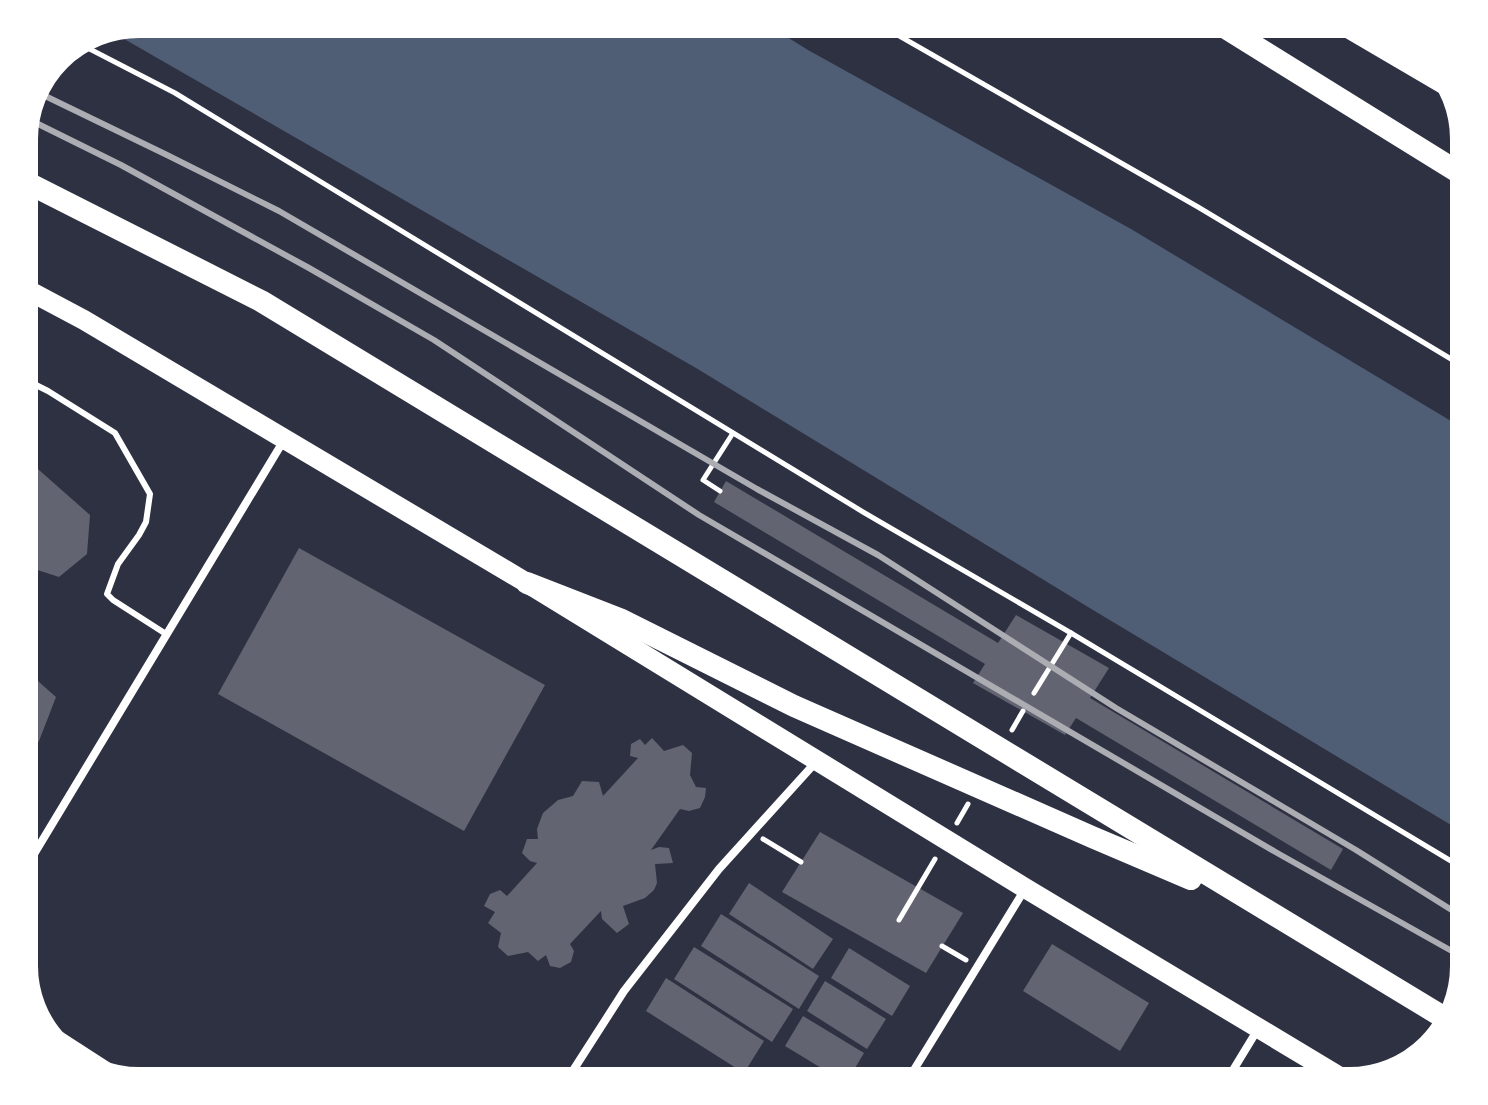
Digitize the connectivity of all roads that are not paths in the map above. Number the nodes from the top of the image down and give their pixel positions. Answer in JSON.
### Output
{"nodes":[{"id":1,"x":1239,"y":36,"type":"edge"},
{"id":2,"x":1365,"y":38,"type":"edge"},
{"id":3,"x":1430,"y":76,"type":"edge"},
{"id":4,"x":1452,"y":168,"type":"edge"},
{"id":5,"x":36,"y":187,"type":"edge"},
{"id":6,"x":36,"y":294,"type":"edge"},
{"id":7,"x":36,"y":385,"type":"edge"},
{"id":8,"x":285,"y":439,"type":"junction"},
{"id":9,"x":527,"y":583,"type":"junction"},
{"id":10,"x":166,"y":634,"type":"junction"},
{"id":11,"x":817,"y":761,"type":"junction"},
{"id":12,"x":36,"y":851,"type":"edge"},
{"id":13,"x":1025,"y":888,"type":"junction"},
{"id":14,"x":1259,"y":907,"type":"junction"},
{"id":15,"x":1439,"y":1015,"type":"edge"},
{"id":16,"x":1259,"y":1028,"type":"junction"},
{"id":17,"x":69,"y":1041,"type":"edge"},
{"id":18,"x":100,"y":1061,"type":"edge"},
{"id":19,"x":574,"y":1069,"type":"edge"},
{"id":20,"x":915,"y":1069,"type":"edge"},
{"id":21,"x":1234,"y":1069,"type":"edge"},
{"id":22,"x":1327,"y":1069,"type":"edge"}],
"edges":[{"from":1,"to":4,"type":"highway"},
{"from":2,"to":3,"type":"highway"},
{"from":5,"to":14,"type":"highway"},
{"from":6,"to":8,"type":"highway"},
{"from":7,"to":10,"type":"lane"},
{"from":8,"to":9,"type":"highway"},
{"from":8,"to":10,"type":"street"},
{"from":9,"to":11,"type":"highway"},
{"from":9,"to":14,"type":"highway"},
{"from":10,"to":12,"type":"street"},
{"from":11,"to":13,"type":"highway"},
{"from":11,"to":19,"type":"street"},
{"from":13,"to":16,"type":"highway"},
{"from":13,"to":20,"type":"street"},
{"from":14,"to":15,"type":"highway"},
{"from":16,"to":21,"type":"street"},
{"from":16,"to":22,"type":"highway"},
{"from":17,"to":18,"type":"street"}]}
